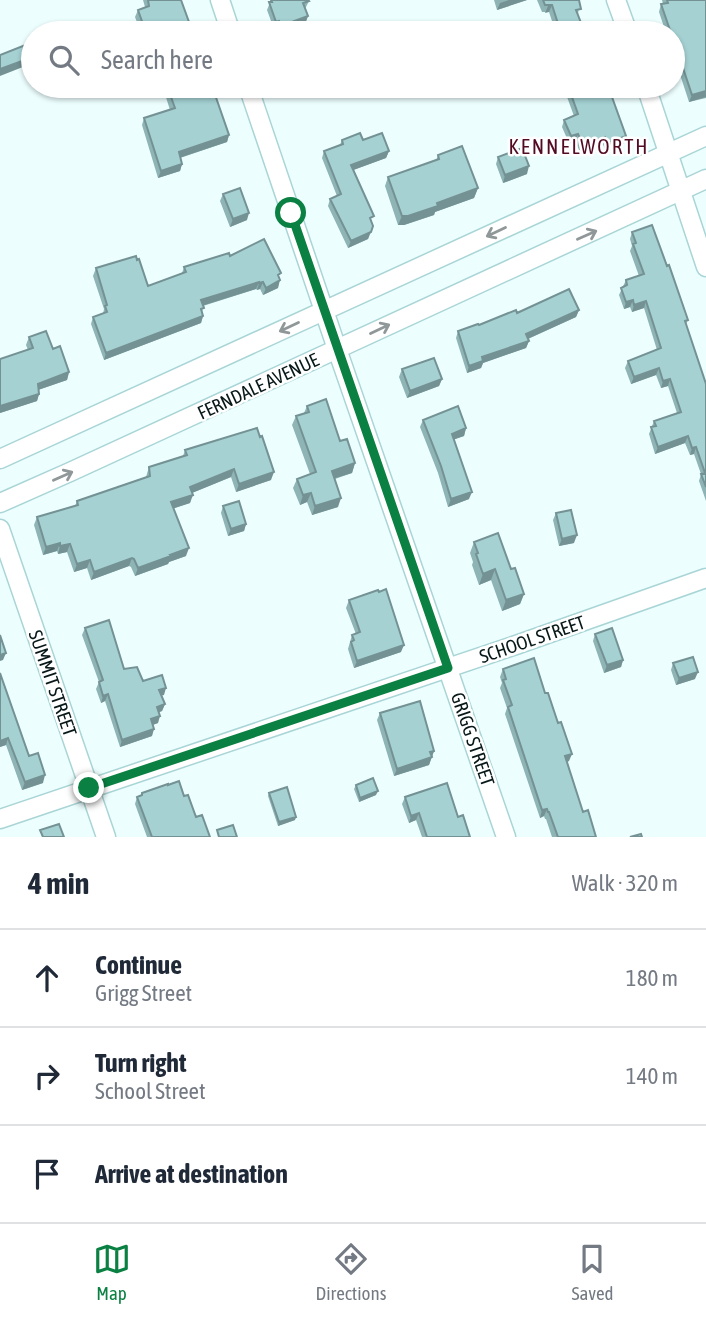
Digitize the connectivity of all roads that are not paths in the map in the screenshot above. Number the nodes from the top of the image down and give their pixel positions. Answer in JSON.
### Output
{"nodes":[{"id":1,"x":220,"y":0,"type":"edge"},
{"id":2,"x":616,"y":0,"type":"edge"},
{"id":3,"x":227,"y":21,"type":"edge"},
{"id":4,"x":624,"y":21,"type":"edge"},
{"id":5,"x":252,"y":98,"type":"edge"},
{"id":6,"x":650,"y":98,"type":"edge"},
{"id":7,"x":706,"y":136,"type":"edge"},
{"id":8,"x":669,"y":153,"type":"junction"},
{"id":9,"x":706,"y":180,"type":"edge"},
{"id":10,"x":682,"y":191,"type":"junction"},
{"id":11,"x":706,"y":267,"type":"edge"},
{"id":12,"x":324,"y":311,"type":"junction"},
{"id":13,"x":337,"y":349,"type":"junction"},
{"id":14,"x":0,"y":459,"type":"edge"},
{"id":15,"x":0,"y":503,"type":"edge"},
{"id":16,"x":0,"y":529,"type":"edge"},
{"id":17,"x":706,"y":578,"type":"edge"},
{"id":18,"x":448,"y":668,"type":"junction"},
{"id":19,"x":89,"y":788,"type":"junction"},
{"id":20,"x":0,"y":819,"type":"edge"},
{"id":21,"x":106,"y":837,"type":"edge"},
{"id":22,"x":506,"y":837,"type":"edge"}],
"edges":[{"from":1,"to":3,"type":"street"},
{"from":2,"to":4,"type":"street"},
{"from":5,"to":12,"type":"street","name":"GRIGG STREET"},
{"from":6,"to":8,"type":"street"},
{"from":7,"to":8,"type":"street"},
{"from":8,"to":10,"type":"street"},
{"from":8,"to":12,"type":"street","one_way":true},
{"from":9,"to":10,"type":"street","name":"FERNDALE AVENUE"},
{"from":10,"to":11,"type":"street"},
{"from":13,"to":10,"type":"street","name":"FERNDALE AVENUE","one_way":true},
{"from":12,"to":13,"type":"street","name":"GRIGG STREET"},
{"from":12,"to":14,"type":"street","one_way":true},
{"from":15,"to":13,"type":"street","name":"FERNDALE AVENUE","one_way":true},
{"from":13,"to":18,"type":"street","name":"GRIGG STREET"},
{"from":16,"to":19,"type":"street","name":"SUMMIT STREET"},
{"from":17,"to":18,"type":"street","name":"SCHOOL STREET"},
{"from":18,"to":19,"type":"street","name":"SCHOOL STREET"},
{"from":18,"to":22,"type":"street","name":"GRIGG STREET"},
{"from":19,"to":20,"type":"street","name":"SCHOOL STREET"},
{"from":19,"to":21,"type":"street","name":"SUMMIT STREET"}]}
